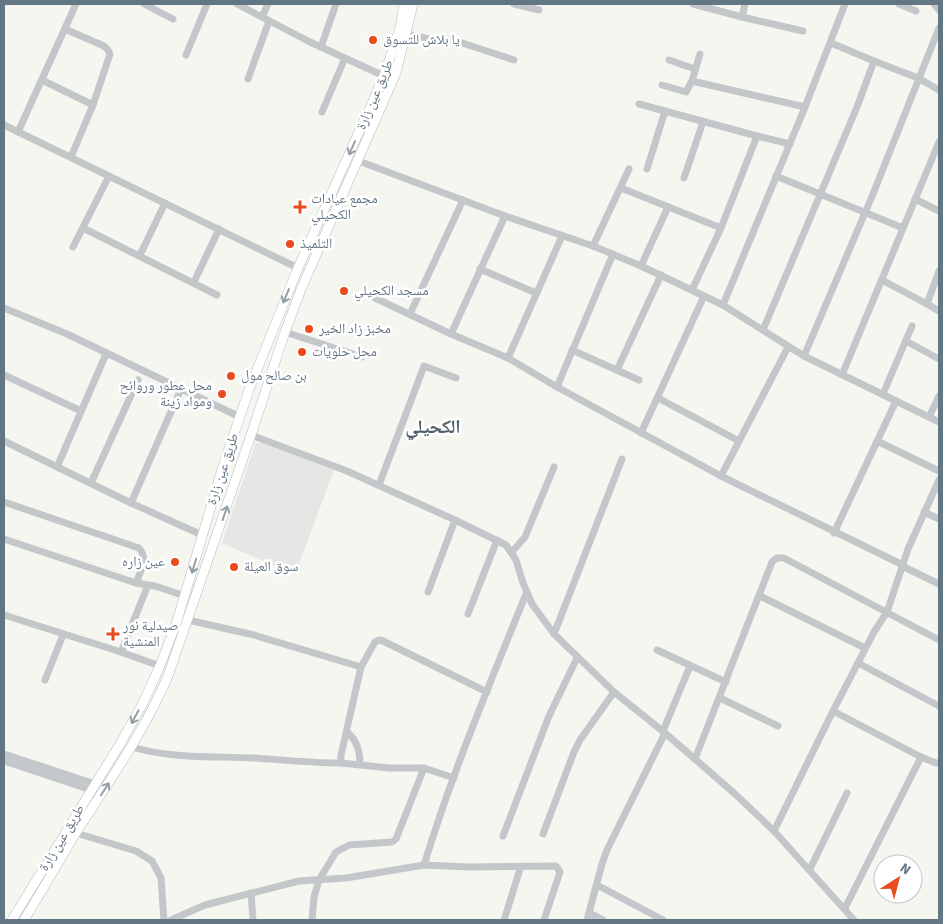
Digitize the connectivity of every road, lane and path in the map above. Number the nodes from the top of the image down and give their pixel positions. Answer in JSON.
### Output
{"nodes":[{"id":1,"x":76,"y":4,"type":"edge"},
{"id":2,"x":144,"y":4,"type":"edge"},
{"id":3,"x":207,"y":4,"type":"edge"},
{"id":4,"x":237,"y":4,"type":"edge"},
{"id":5,"x":268,"y":4,"type":"edge"},
{"id":6,"x":336,"y":4,"type":"edge"},
{"id":7,"x":404,"y":4,"type":"edge"},
{"id":8,"x":413,"y":4,"type":"edge"},
{"id":9,"x":514,"y":4,"type":"edge"},
{"id":10,"x":693,"y":4,"type":"edge"},
{"id":11,"x":745,"y":4,"type":"edge"},
{"id":12,"x":845,"y":4,"type":"edge"},
{"id":13,"x":899,"y":4,"type":"edge"},
{"id":14,"x":934,"y":4,"type":"edge"},
{"id":15,"x":703,"y":5,"type":"edge"},
{"id":16,"x":538,"y":10,"type":"dead end"},
{"id":17,"x":916,"y":10,"type":"dead end"},
{"id":18,"x":939,"y":10,"type":"edge"},
{"id":19,"x":262,"y":17,"type":"junction"},
{"id":20,"x":742,"y":17,"type":"junction"},
{"id":21,"x":174,"y":20,"type":"dead end"},
{"id":22,"x":270,"y":21,"type":"junction"},
{"id":23,"x":939,"y":28,"type":"edge"},
{"id":24,"x":65,"y":29,"type":"junction"},
{"id":25,"x":803,"y":31,"type":"dead end"},
{"id":26,"x":407,"y":34,"type":"junction"},
{"id":27,"x":831,"y":43,"type":"junction"},
{"id":28,"x":321,"y":47,"type":"junction"},
{"id":29,"x":700,"y":54,"type":"dead end"},
{"id":30,"x":186,"y":55,"type":"dead end"},
{"id":31,"x":345,"y":58,"type":"junction"},
{"id":32,"x":514,"y":60,"type":"dead end"},
{"id":33,"x":669,"y":60,"type":"dead end"},
{"id":34,"x":874,"y":61,"type":"junction"},
{"id":35,"x":695,"y":69,"type":"junction"},
{"id":36,"x":384,"y":76,"type":"junction"},
{"id":37,"x":918,"y":78,"type":"junction"},
{"id":38,"x":248,"y":79,"type":"dead end"},
{"id":39,"x":42,"y":80,"type":"junction"},
{"id":40,"x":692,"y":81,"type":"junction"},
{"id":41,"x":662,"y":86,"type":"dead end"},
{"id":42,"x":939,"y":90,"type":"edge"},
{"id":43,"x":639,"y":104,"type":"dead end"},
{"id":44,"x":93,"y":105,"type":"junction"},
{"id":45,"x":805,"y":107,"type":"junction"},
{"id":46,"x":665,"y":111,"type":"junction"},
{"id":47,"x":322,"y":112,"type":"dead end"},
{"id":48,"x":703,"y":122,"type":"junction"},
{"id":49,"x":4,"y":125,"type":"edge"},
{"id":50,"x":18,"y":132,"type":"junction"},
{"id":51,"x":757,"y":136,"type":"junction"},
{"id":52,"x":939,"y":142,"type":"edge"},
{"id":53,"x":790,"y":144,"type":"junction"},
{"id":54,"x":937,"y":154,"type":"edge"},
{"id":55,"x":71,"y":157,"type":"junction"},
{"id":56,"x":356,"y":160,"type":"junction"},
{"id":57,"x":629,"y":169,"type":"dead end"},
{"id":58,"x":647,"y":169,"type":"dead end"},
{"id":59,"x":109,"y":176,"type":"junction"},
{"id":60,"x":776,"y":176,"type":"junction"},
{"id":61,"x":684,"y":178,"type":"dead end"},
{"id":62,"x":620,"y":188,"type":"junction"},
{"id":63,"x":820,"y":193,"type":"junction"},
{"id":64,"x":915,"y":199,"type":"junction"},
{"id":65,"x":463,"y":200,"type":"junction"},
{"id":66,"x":165,"y":203,"type":"junction"},
{"id":67,"x":668,"y":207,"type":"junction"},
{"id":68,"x":939,"y":211,"type":"edge"},
{"id":69,"x":865,"y":213,"type":"junction"},
{"id":70,"x":505,"y":216,"type":"junction"},
{"id":71,"x":83,"y":228,"type":"junction"},
{"id":72,"x":722,"y":228,"type":"junction"},
{"id":73,"x":904,"y":228,"type":"junction"},
{"id":74,"x":219,"y":230,"type":"junction"},
{"id":75,"x":562,"y":236,"type":"junction"},
{"id":76,"x":593,"y":246,"type":"junction"},
{"id":77,"x":72,"y":247,"type":"dead end"},
{"id":78,"x":613,"y":254,"type":"junction"},
{"id":79,"x":140,"y":255,"type":"junction"},
{"id":80,"x":641,"y":266,"type":"junction"},
{"id":81,"x":298,"y":268,"type":"junction"},
{"id":82,"x":480,"y":269,"type":"junction"},
{"id":83,"x":939,"y":271,"type":"edge"},
{"id":84,"x":661,"y":275,"type":"junction"},
{"id":85,"x":882,"y":280,"type":"junction"},
{"id":86,"x":194,"y":282,"type":"junction"},
{"id":87,"x":692,"y":290,"type":"junction"},
{"id":88,"x":536,"y":293,"type":"junction"},
{"id":89,"x":217,"y":294,"type":"dead end"},
{"id":90,"x":704,"y":296,"type":"junction"},
{"id":91,"x":375,"y":298,"type":"dead end"},
{"id":92,"x":927,"y":304,"type":"junction"},
{"id":93,"x":723,"y":305,"type":"junction"},
{"id":94,"x":4,"y":308,"type":"edge"},
{"id":95,"x":939,"y":311,"type":"edge"},
{"id":96,"x":410,"y":314,"type":"junction"},
{"id":97,"x":912,"y":326,"type":"dead end"},
{"id":98,"x":763,"y":330,"type":"junction"},
{"id":99,"x":285,"y":332,"type":"junction"},
{"id":100,"x":451,"y":334,"type":"junction"},
{"id":101,"x":906,"y":341,"type":"junction"},
{"id":102,"x":788,"y":347,"type":"junction"},
{"id":103,"x":572,"y":350,"type":"junction"},
{"id":104,"x":106,"y":354,"type":"junction"},
{"id":105,"x":804,"y":356,"type":"junction"},
{"id":106,"x":362,"y":357,"type":"dead end"},
{"id":107,"x":508,"y":358,"type":"junction"},
{"id":108,"x":939,"y":359,"type":"edge"},
{"id":109,"x":617,"y":370,"type":"junction"},
{"id":110,"x":4,"y":374,"type":"edge"},
{"id":111,"x":842,"y":375,"type":"junction"},
{"id":112,"x":456,"y":378,"type":"dead end"},
{"id":113,"x":138,"y":380,"type":"dead end"},
{"id":114,"x":639,"y":380,"type":"dead end"},
{"id":115,"x":250,"y":387,"type":"junction"},
{"id":116,"x":557,"y":387,"type":"junction"},
{"id":117,"x":181,"y":389,"type":"junction"},
{"id":118,"x":265,"y":391,"type":"junction"},
{"id":119,"x":883,"y":394,"type":"junction"},
{"id":120,"x":939,"y":396,"type":"edge"},
{"id":121,"x":658,"y":398,"type":"junction"},
{"id":122,"x":896,"y":401,"type":"junction"},
{"id":123,"x":81,"y":410,"type":"junction"},
{"id":124,"x":240,"y":417,"type":"junction"},
{"id":125,"x":929,"y":417,"type":"junction"},
{"id":126,"x":939,"y":422,"type":"edge"},
{"id":127,"x":641,"y":433,"type":"junction"},
{"id":128,"x":251,"y":435,"type":"junction"},
{"id":129,"x":4,"y":441,"type":"edge"},
{"id":130,"x":739,"y":441,"type":"junction"},
{"id":131,"x":877,"y":441,"type":"junction"},
{"id":132,"x":622,"y":459,"type":"dead end"},
{"id":133,"x":223,"y":466,"type":"junction"},
{"id":134,"x":57,"y":467,"type":"junction"},
{"id":135,"x":554,"y":467,"type":"dead end"},
{"id":136,"x":238,"y":472,"type":"junction"},
{"id":137,"x":939,"y":472,"type":"edge"},
{"id":138,"x":721,"y":476,"type":"junction"},
{"id":139,"x":939,"y":480,"type":"edge"},
{"id":140,"x":91,"y":483,"type":"junction"},
{"id":141,"x":379,"y":485,"type":"junction"},
{"id":142,"x":4,"y":502,"type":"edge"},
{"id":143,"x":131,"y":503,"type":"junction"},
{"id":144,"x":924,"y":512,"type":"junction"},
{"id":145,"x":939,"y":519,"type":"edge"},
{"id":146,"x":455,"y":520,"type":"junction"},
{"id":147,"x":834,"y":532,"type":"junction"},
{"id":148,"x":202,"y":535,"type":"junction"},
{"id":149,"x":4,"y":539,"type":"edge"},
{"id":150,"x":497,"y":540,"type":"junction"},
{"id":151,"x":512,"y":552,"type":"junction"},
{"id":152,"x":902,"y":566,"type":"junction"},
{"id":153,"x":136,"y":583,"type":"junction"},
{"id":154,"x":939,"y":584,"type":"edge"},
{"id":155,"x":148,"y":585,"type":"junction"},
{"id":156,"x":428,"y":592,"type":"dead end"},
{"id":157,"x":526,"y":594,"type":"junction"},
{"id":158,"x":185,"y":596,"type":"junction"},
{"id":159,"x":760,"y":596,"type":"junction"},
{"id":160,"x":887,"y":612,"type":"junction"},
{"id":161,"x":468,"y":614,"type":"dead end"},
{"id":162,"x":4,"y":615,"type":"edge"},
{"id":163,"x":188,"y":620,"type":"junction"},
{"id":164,"x":554,"y":634,"type":"junction"},
{"id":165,"x":64,"y":635,"type":"junction"},
{"id":166,"x":939,"y":640,"type":"edge"},
{"id":167,"x":865,"y":648,"type":"junction"},
{"id":168,"x":657,"y":650,"type":"dead end"},
{"id":169,"x":121,"y":652,"type":"junction"},
{"id":170,"x":578,"y":658,"type":"junction"},
{"id":171,"x":858,"y":663,"type":"junction"},
{"id":172,"x":160,"y":666,"type":"junction"},
{"id":173,"x":690,"y":666,"type":"junction"},
{"id":174,"x":361,"y":667,"type":"junction"},
{"id":175,"x":45,"y":680,"type":"dead end"},
{"id":176,"x":726,"y":682,"type":"junction"},
{"id":177,"x":487,"y":692,"type":"junction"},
{"id":178,"x":614,"y":692,"type":"junction"},
{"id":179,"x":720,"y":698,"type":"junction"},
{"id":180,"x":939,"y":706,"type":"edge"},
{"id":181,"x":832,"y":711,"type":"junction"},
{"id":182,"x":778,"y":726,"type":"dead end"},
{"id":183,"x":346,"y":732,"type":"junction"},
{"id":184,"x":664,"y":732,"type":"junction"},
{"id":185,"x":132,"y":747,"type":"junction"},
{"id":186,"x":4,"y":754,"type":"edge"},
{"id":187,"x":921,"y":757,"type":"junction"},
{"id":188,"x":696,"y":759,"type":"junction"},
{"id":189,"x":4,"y":761,"type":"edge"},
{"id":190,"x":342,"y":763,"type":"junction"},
{"id":191,"x":939,"y":763,"type":"edge"},
{"id":192,"x":360,"y":764,"type":"junction"},
{"id":193,"x":424,"y":768,"type":"junction"},
{"id":194,"x":454,"y":778,"type":"junction"},
{"id":195,"x":93,"y":787,"type":"junction"},
{"id":196,"x":848,"y":794,"type":"dead end"},
{"id":197,"x":774,"y":831,"type":"junction"},
{"id":198,"x":76,"y":833,"type":"junction"},
{"id":199,"x":543,"y":834,"type":"dead end"},
{"id":200,"x":503,"y":836,"type":"dead end"},
{"id":201,"x":424,"y":866,"type":"junction"},
{"id":202,"x":521,"y":866,"type":"junction"},
{"id":203,"x":810,"y":869,"type":"junction"},
{"id":204,"x":319,"y":880,"type":"junction"},
{"id":205,"x":596,"y":885,"type":"junction"},
{"id":206,"x":252,"y":893,"type":"junction"},
{"id":207,"x":845,"y":908,"type":"junction"},
{"id":208,"x":588,"y":916,"type":"edge"},
{"id":209,"x":12,"y":920,"type":"edge"},
{"id":210,"x":24,"y":920,"type":"edge"},
{"id":211,"x":164,"y":920,"type":"edge"},
{"id":212,"x":171,"y":920,"type":"edge"},
{"id":213,"x":253,"y":920,"type":"edge"},
{"id":214,"x":312,"y":920,"type":"edge"},
{"id":215,"x":504,"y":920,"type":"edge"},
{"id":216,"x":544,"y":920,"type":"edge"},
{"id":217,"x":603,"y":920,"type":"edge"},
{"id":218,"x":663,"y":920,"type":"edge"},
{"id":219,"x":854,"y":920,"type":"edge"}],
"edges":[{"from":1,"to":24,"type":"street"},
{"from":2,"to":21,"type":"street"},
{"from":3,"to":30,"type":"street"},
{"from":4,"to":19,"type":"street"},
{"from":5,"to":19,"type":"street"},
{"from":6,"to":28,"type":"street"},
{"from":7,"to":36,"type":"main road","name":"طريق عين زارة"},
{"from":8,"to":26,"type":"main road","name":"طريق عين زارة"},
{"from":9,"to":16,"type":"street"},
{"from":10,"to":15,"type":"street"},
{"from":11,"to":20,"type":"street"},
{"from":12,"to":27,"type":"street"},
{"from":13,"to":17,"type":"street"},
{"from":14,"to":18,"type":"street"},
{"from":15,"to":20,"type":"street"},
{"from":19,"to":22,"type":"street"},
{"from":20,"to":25,"type":"street"},
{"from":22,"to":28,"type":"street"},
{"from":22,"to":38,"type":"street"},
{"from":23,"to":37,"type":"street"},
{"from":24,"to":39,"type":"street"},
{"from":24,"to":44,"type":"street"},
{"from":26,"to":32,"type":"street"},
{"from":26,"to":56,"type":"main road","name":"طريق عين زارة"},
{"from":27,"to":34,"type":"street"},
{"from":27,"to":45,"type":"street"},
{"from":28,"to":31,"type":"street"},
{"from":29,"to":35,"type":"street"},
{"from":31,"to":36,"type":"street"},
{"from":31,"to":47,"type":"street"},
{"from":33,"to":35,"type":"street"},
{"from":34,"to":37,"type":"street"},
{"from":34,"to":63,"type":"street"},
{"from":35,"to":40,"type":"street"},
{"from":36,"to":81,"type":"main road","name":"طريق عين زارة","one_way":true},
{"from":37,"to":42,"type":"street"},
{"from":37,"to":69,"type":"street"},
{"from":39,"to":44,"type":"street"},
{"from":39,"to":50,"type":"street"},
{"from":40,"to":41,"type":"street"},
{"from":40,"to":45,"type":"street"},
{"from":43,"to":46,"type":"street"},
{"from":44,"to":55,"type":"street"},
{"from":45,"to":53,"type":"street"},
{"from":46,"to":48,"type":"street"},
{"from":46,"to":58,"type":"street"},
{"from":48,"to":51,"type":"street"},
{"from":48,"to":61,"type":"street"},
{"from":49,"to":50,"type":"street"},
{"from":50,"to":55,"type":"street"},
{"from":51,"to":53,"type":"street"},
{"from":51,"to":72,"type":"street"},
{"from":52,"to":54,"type":"street"},
{"from":53,"to":60,"type":"street"},
{"from":54,"to":64,"type":"street"},
{"from":55,"to":59,"type":"street"},
{"from":56,"to":65,"type":"street"},
{"from":56,"to":99,"type":"main road","name":"طريق عين زارة"},
{"from":57,"to":62,"type":"street"},
{"from":59,"to":66,"type":"street"},
{"from":59,"to":71,"type":"street"},
{"from":60,"to":63,"type":"street"},
{"from":60,"to":93,"type":"street"},
{"from":62,"to":67,"type":"street"},
{"from":62,"to":76,"type":"street"},
{"from":63,"to":69,"type":"street"},
{"from":63,"to":98,"type":"street"},
{"from":64,"to":68,"type":"street"},
{"from":64,"to":73,"type":"street"},
{"from":65,"to":70,"type":"street"},
{"from":65,"to":96,"type":"street"},
{"from":66,"to":74,"type":"street"},
{"from":66,"to":79,"type":"street"},
{"from":67,"to":72,"type":"street"},
{"from":67,"to":80,"type":"street"},
{"from":69,"to":73,"type":"street"},
{"from":69,"to":105,"type":"street"},
{"from":70,"to":75,"type":"street"},
{"from":70,"to":82,"type":"street"},
{"from":71,"to":77,"type":"street"},
{"from":71,"to":79,"type":"street"},
{"from":72,"to":87,"type":"street"},
{"from":73,"to":85,"type":"street"},
{"from":74,"to":81,"type":"street"},
{"from":74,"to":86,"type":"street"},
{"from":75,"to":76,"type":"street"},
{"from":75,"to":88,"type":"street"},
{"from":76,"to":78,"type":"street"},
{"from":78,"to":80,"type":"street"},
{"from":78,"to":103,"type":"street"},
{"from":79,"to":86,"type":"street"},
{"from":80,"to":84,"type":"street"},
{"from":81,"to":115,"type":"main road","name":"طريق عين زارة","one_way":true},
{"from":82,"to":88,"type":"street"},
{"from":82,"to":100,"type":"street"},
{"from":83,"to":92,"type":"street"},
{"from":84,"to":87,"type":"street"},
{"from":84,"to":109,"type":"street"},
{"from":85,"to":92,"type":"street"},
{"from":85,"to":111,"type":"street"},
{"from":86,"to":89,"type":"street"},
{"from":87,"to":90,"type":"street"},
{"from":88,"to":107,"type":"street"},
{"from":90,"to":93,"type":"street"},
{"from":90,"to":121,"type":"street"},
{"from":91,"to":96,"type":"street"},
{"from":92,"to":95,"type":"street"},
{"from":93,"to":98,"type":"street"},
{"from":94,"to":104,"type":"street"},
{"from":96,"to":100,"type":"street"},
{"from":97,"to":101,"type":"street"},
{"from":98,"to":102,"type":"street"},
{"from":99,"to":106,"type":"street"},
{"from":99,"to":118,"type":"main road","name":"طريق عين زارة"},
{"from":100,"to":107,"type":"street"},
{"from":101,"to":108,"type":"street"},
{"from":101,"to":119,"type":"street"},
{"from":102,"to":105,"type":"street"},
{"from":102,"to":130,"type":"street"},
{"from":103,"to":109,"type":"street"},
{"from":103,"to":116,"type":"street"},
{"from":104,"to":117,"type":"street"},
{"from":104,"to":123,"type":"street"},
{"from":105,"to":111,"type":"street"},
{"from":107,"to":116,"type":"street"},
{"from":109,"to":114,"type":"street"},
{"from":110,"to":123,"type":"street"},
{"from":111,"to":119,"type":"street"},
{"from":112,"to":141,"type":"street"},
{"from":113,"to":140,"type":"street"},
{"from":115,"to":118,"type":"main road"},
{"from":115,"to":124,"type":"main road","name":"طريق عين زارة"},
{"from":116,"to":127,"type":"street"},
{"from":117,"to":124,"type":"street"},
{"from":117,"to":143,"type":"street"},
{"from":118,"to":128,"type":"main road","name":"طريق عين زارة"},
{"from":119,"to":122,"type":"street"},
{"from":120,"to":125,"type":"street"},
{"from":121,"to":127,"type":"street"},
{"from":121,"to":130,"type":"street"},
{"from":122,"to":125,"type":"street"},
{"from":122,"to":131,"type":"street"},
{"from":123,"to":134,"type":"street"},
{"from":124,"to":133,"type":"main road","name":"طريق عين زارة"},
{"from":125,"to":126,"type":"street"},
{"from":127,"to":138,"type":"street"},
{"from":128,"to":136,"type":"main road","name":"طريق عين زارة"},
{"from":128,"to":141,"type":"street"},
{"from":129,"to":134,"type":"street"},
{"from":130,"to":138,"type":"street"},
{"from":131,"to":137,"type":"street"},
{"from":131,"to":147,"type":"street"},
{"from":132,"to":164,"type":"street"},
{"from":133,"to":136,"type":"main road"},
{"from":133,"to":148,"type":"main road","name":"طريق عين زارة"},
{"from":134,"to":140,"type":"street"},
{"from":135,"to":151,"type":"street"},
{"from":163,"to":136,"type":"main road","name":"طريق عين زارة","one_way":true},
{"from":138,"to":147,"type":"street"},
{"from":139,"to":144,"type":"street"},
{"from":140,"to":143,"type":"street"},
{"from":141,"to":146,"type":"street"},
{"from":142,"to":153,"type":"street"},
{"from":143,"to":148,"type":"street"},
{"from":144,"to":145,"type":"street"},
{"from":144,"to":152,"type":"street"},
{"from":146,"to":150,"type":"street"},
{"from":146,"to":156,"type":"street"},
{"from":147,"to":152,"type":"street"},
{"from":148,"to":158,"type":"main road","name":"طريق عين زارة","one_way":true},
{"from":149,"to":153,"type":"street"},
{"from":150,"to":151,"type":"street"},
{"from":150,"to":161,"type":"street"},
{"from":151,"to":157,"type":"street"},
{"from":152,"to":154,"type":"street"},
{"from":152,"to":160,"type":"street"},
{"from":153,"to":155,"type":"street"},
{"from":155,"to":158,"type":"street"},
{"from":155,"to":169,"type":"street"},
{"from":157,"to":164,"type":"street"},
{"from":157,"to":177,"type":"street"},
{"from":158,"to":172,"type":"main road","name":"طريق عين زارة"},
{"from":159,"to":160,"type":"street"},
{"from":159,"to":167,"type":"street"},
{"from":159,"to":176,"type":"street"},
{"from":160,"to":166,"type":"street"},
{"from":160,"to":167,"type":"street"},
{"from":162,"to":165,"type":"street"},
{"from":163,"to":174,"type":"street"},
{"from":163,"to":185,"type":"main road","name":"طريق عين زارة"},
{"from":164,"to":170,"type":"street"},
{"from":165,"to":169,"type":"street"},
{"from":165,"to":175,"type":"street"},
{"from":167,"to":171,"type":"street"},
{"from":168,"to":173,"type":"street"},
{"from":169,"to":172,"type":"street"},
{"from":170,"to":178,"type":"street"},
{"from":170,"to":200,"type":"street"},
{"from":171,"to":180,"type":"street"},
{"from":171,"to":181,"type":"street"},
{"from":172,"to":195,"type":"main road","name":"طريق عين زارة","one_way":true},
{"from":173,"to":176,"type":"street"},
{"from":173,"to":184,"type":"street"},
{"from":174,"to":177,"type":"street"},
{"from":174,"to":183,"type":"street"},
{"from":176,"to":179,"type":"street"},
{"from":177,"to":194,"type":"street"},
{"from":178,"to":184,"type":"street"},
{"from":178,"to":199,"type":"street"},
{"from":179,"to":182,"type":"street"},
{"from":179,"to":188,"type":"street"},
{"from":181,"to":187,"type":"street"},
{"from":181,"to":197,"type":"street"},
{"from":183,"to":190,"type":"street"},
{"from":183,"to":192,"type":"street"},
{"from":184,"to":188,"type":"street"},
{"from":184,"to":205,"type":"street"},
{"from":185,"to":190,"type":"street"},
{"from":198,"to":185,"type":"main road","name":"طريق عين زارة","one_way":true},
{"from":186,"to":195,"type":"street"},
{"from":187,"to":191,"type":"street"},
{"from":187,"to":207,"type":"street"},
{"from":188,"to":197,"type":"street"},
{"from":189,"to":195,"type":"street"},
{"from":190,"to":192,"type":"street"},
{"from":192,"to":193,"type":"street"},
{"from":193,"to":194,"type":"street"},
{"from":193,"to":204,"type":"street"},
{"from":194,"to":201,"type":"street"},
{"from":195,"to":209,"type":"main road","name":"طريق عين زارة"},
{"from":196,"to":203,"type":"street"},
{"from":197,"to":203,"type":"street"},
{"from":198,"to":210,"type":"main road","name":"طريق عين زارة"},
{"from":198,"to":211,"type":"street"},
{"from":201,"to":202,"type":"street"},
{"from":201,"to":204,"type":"street"},
{"from":202,"to":215,"type":"street"},
{"from":202,"to":216,"type":"street"},
{"from":203,"to":207,"type":"street"},
{"from":204,"to":206,"type":"street"},
{"from":204,"to":214,"type":"street"},
{"from":205,"to":208,"type":"street"},
{"from":205,"to":218,"type":"street"},
{"from":206,"to":212,"type":"street"},
{"from":206,"to":213,"type":"street"},
{"from":207,"to":219,"type":"street"},
{"from":208,"to":217,"type":"street"}]}
